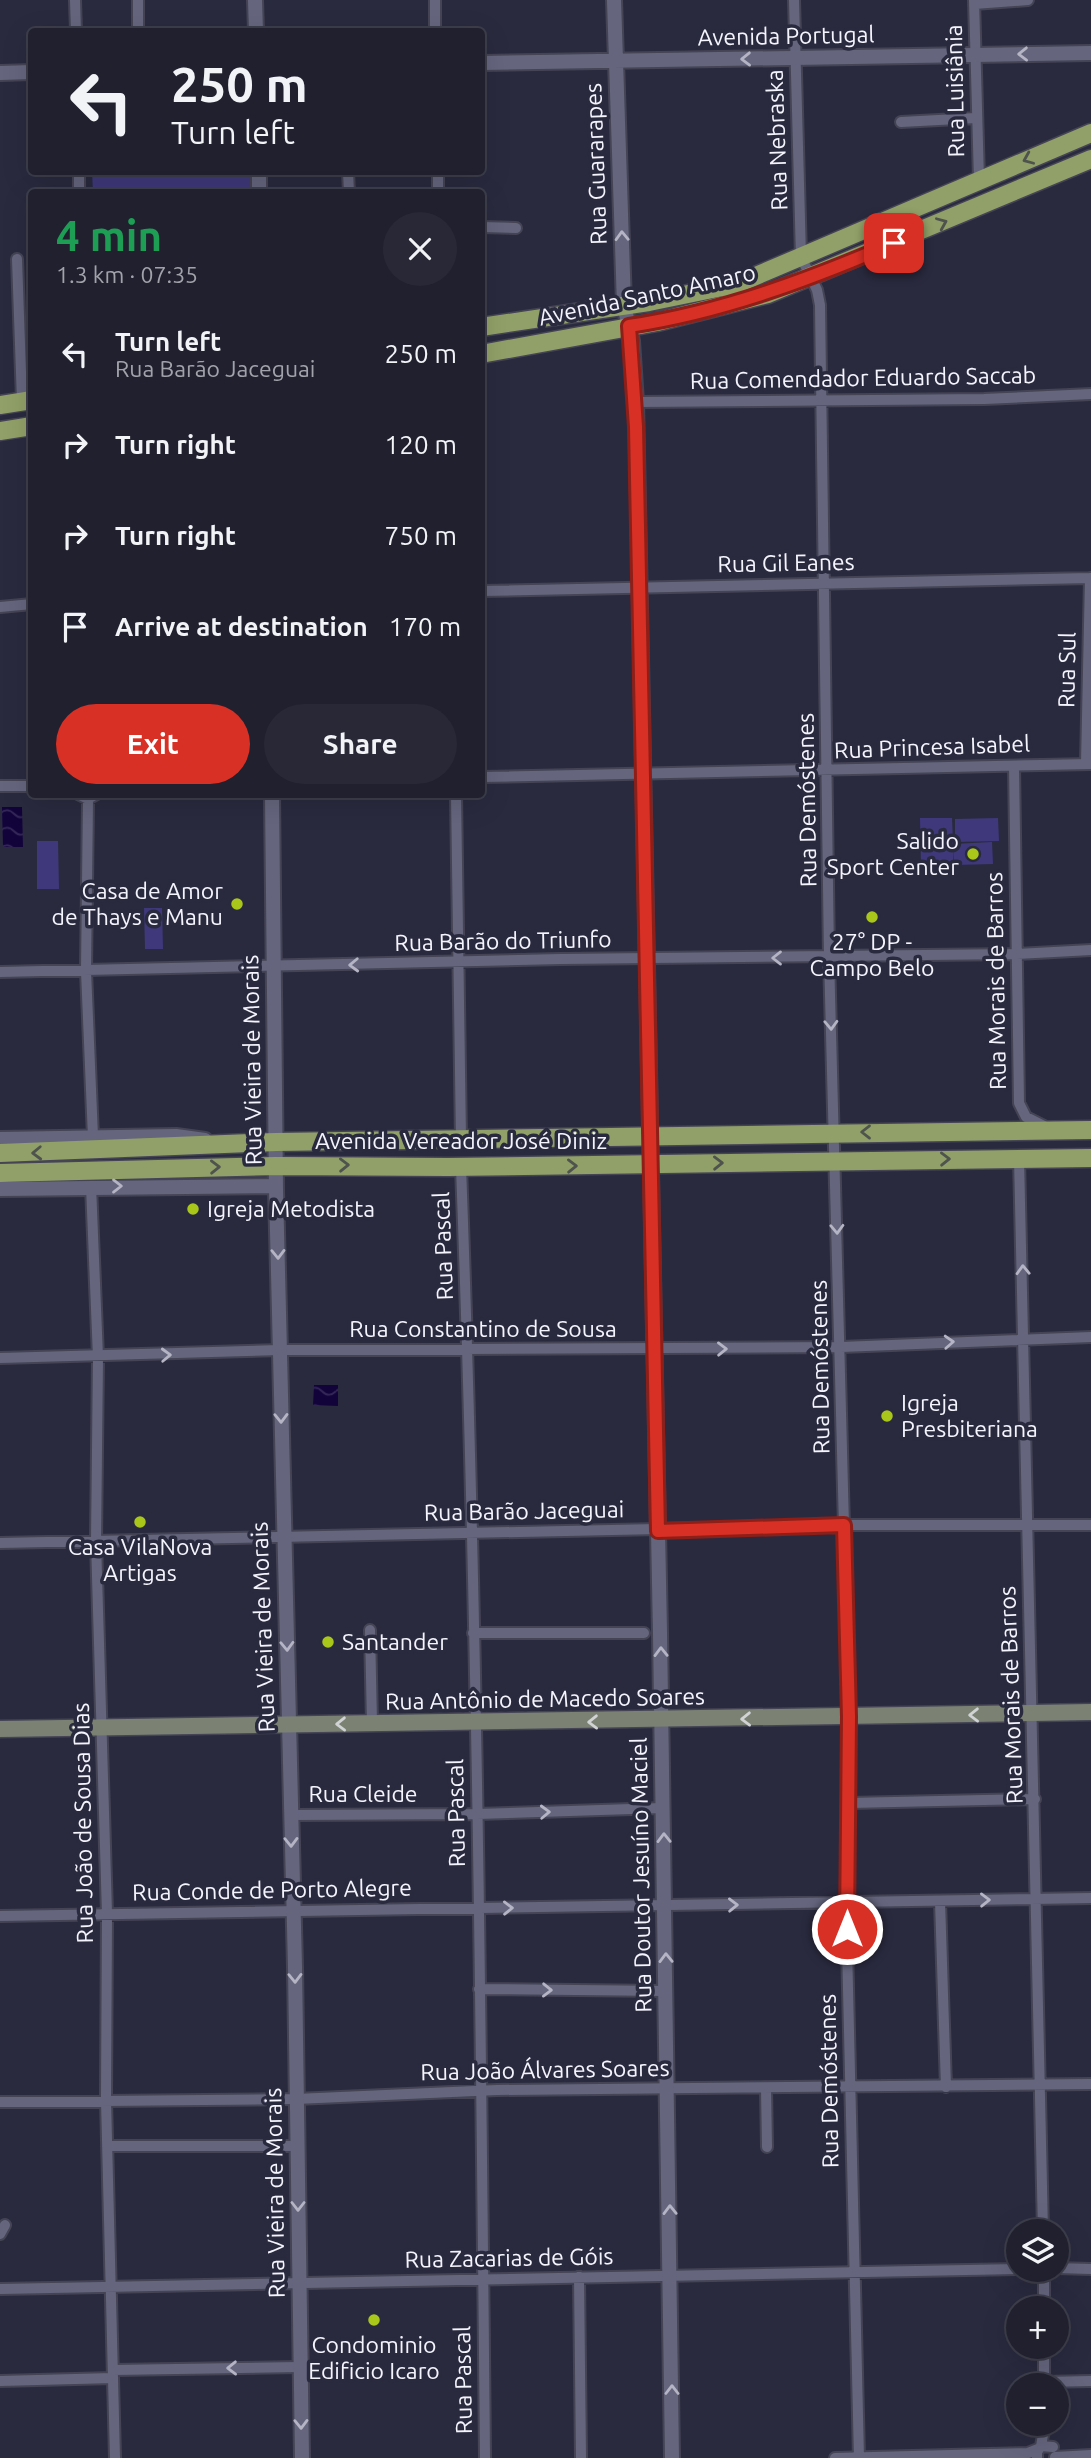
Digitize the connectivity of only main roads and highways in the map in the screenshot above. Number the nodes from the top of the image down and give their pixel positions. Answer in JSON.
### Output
{"nodes":[{"id":1,"x":1091,"y":132,"type":"edge"},
{"id":2,"x":1091,"y":159,"type":"edge"},
{"id":3,"x":485,"y":326,"type":"edge"},
{"id":4,"x":485,"y":353,"type":"edge"},
{"id":5,"x":27,"y":401,"type":"edge"},
{"id":6,"x":0,"y":405,"type":"edge"},
{"id":7,"x":28,"y":427,"type":"edge"},
{"id":8,"x":0,"y":431,"type":"edge"},
{"id":9,"x":1078,"y":1130,"type":"edge"},
{"id":10,"x":0,"y":1153,"type":"edge"},
{"id":11,"x":1091,"y":1158,"type":"edge"},
{"id":12,"x":0,"y":1173,"type":"edge"},
{"id":13,"x":1091,"y":1712,"type":"edge"},
{"id":14,"x":0,"y":1729,"type":"edge"}],
"edges":[{"from":1,"to":3,"type":"main road","name":"Avenida Santo Amaro","one_way":true},
{"from":4,"to":2,"type":"main road","name":"Avenida Santo Amaro","one_way":true},
{"from":5,"to":6,"type":"main road"},
{"from":7,"to":8,"type":"main road"},
{"from":9,"to":10,"type":"main road","name":"Avenida Vereador José Diniz","one_way":true},
{"from":12,"to":11,"type":"main road","name":"Avenida Vereador José Diniz","one_way":true},
{"from":13,"to":14,"type":"main road","name":"Rua Antônio de Macedo Soares","one_way":true}]}
